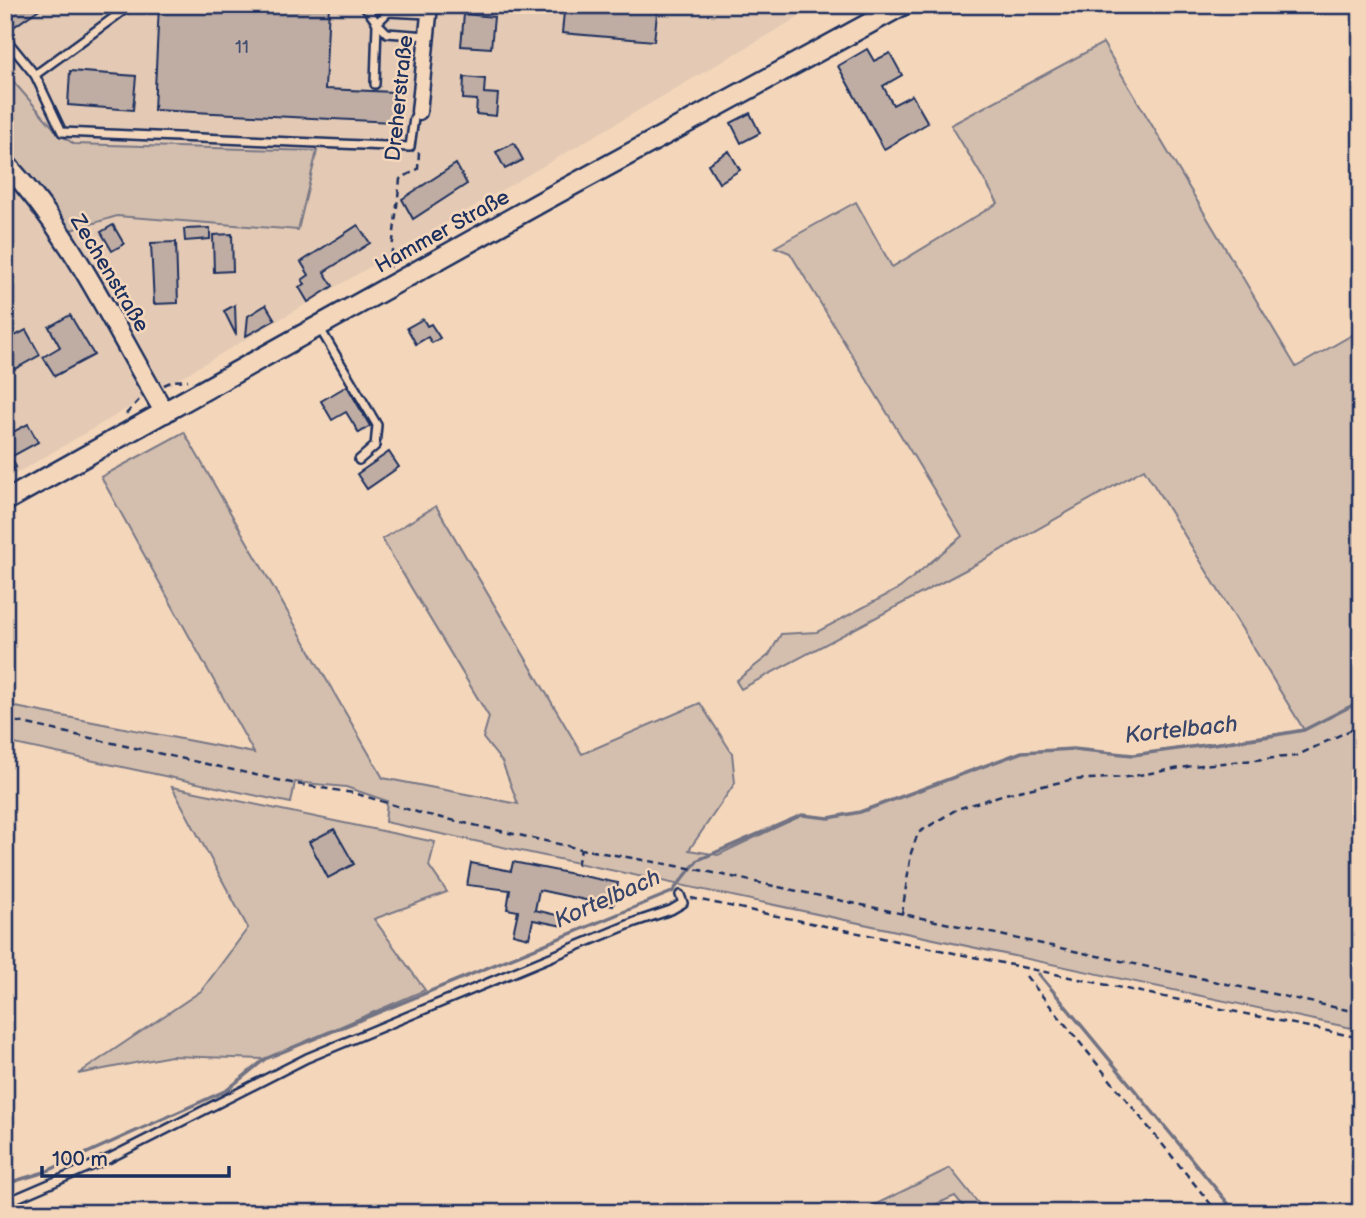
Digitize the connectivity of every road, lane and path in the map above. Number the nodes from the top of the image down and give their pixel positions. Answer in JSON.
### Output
{"nodes":[{"id":1,"x":131,"y":5,"type":"edge"},
{"id":2,"x":363,"y":5,"type":"edge"},
{"id":3,"x":903,"y":5,"type":"edge"},
{"id":4,"x":430,"y":10,"type":"edge"},
{"id":5,"x":377,"y":23,"type":"junction"},
{"id":6,"x":427,"y":36,"type":"junction"},
{"id":7,"x":5,"y":38,"type":"edge"},
{"id":8,"x":35,"y":75,"type":"junction"},
{"id":9,"x":375,"y":84,"type":"dead end"},
{"id":10,"x":419,"y":112,"type":"joint"},
{"id":11,"x":420,"y":143,"type":"dead end"},
{"id":12,"x":5,"y":163,"type":"edge"},
{"id":13,"x":390,"y":272,"type":"dead end"},
{"id":14,"x":319,"y":326,"type":"junction"},
{"id":15,"x":166,"y":413,"type":"junction"},
{"id":16,"x":359,"y":460,"type":"dead end"},
{"id":17,"x":5,"y":501,"type":"edge"},
{"id":18,"x":5,"y":719,"type":"edge"},
{"id":19,"x":1361,"y":725,"type":"edge"},
{"id":20,"x":581,"y":849,"type":"junction"},
{"id":21,"x":577,"y":865,"type":"dead end"},
{"id":22,"x":680,"y":895,"type":"joint"},
{"id":23,"x":902,"y":914,"type":"junction"},
{"id":24,"x":1026,"y":976,"type":"dead end"},
{"id":25,"x":1361,"y":1013,"type":"edge"},
{"id":26,"x":1361,"y":1038,"type":"edge"},
{"id":27,"x":5,"y":1203,"type":"edge"},
{"id":28,"x":1218,"y":1213,"type":"edge"}],
"edges":[{"from":1,"to":8,"type":"lane"},
{"from":2,"to":5,"type":"lane"},
{"from":3,"to":14,"type":"main road","name":"Hammer Straße"},
{"from":4,"to":5,"type":"lane"},
{"from":4,"to":6,"type":"street","name":"Dreherstraße"},
{"from":5,"to":6,"type":"lane"},
{"from":5,"to":9,"type":"lane"},
{"from":6,"to":10,"type":"street","name":"Dreherstraße"},
{"from":7,"to":8,"type":"lane"},
{"from":8,"to":10,"type":"lane"},
{"from":11,"to":13,"type":"path","name":"Dreherstraße"},
{"from":12,"to":15,"type":"street","name":"Zechenstraße"},
{"from":14,"to":15,"type":"main road","name":"Hammer Straße"},
{"from":14,"to":16,"type":"lane"},
{"from":15,"to":17,"type":"main road","name":"Hammer Straße"},
{"from":18,"to":20,"type":"path"},
{"from":19,"to":23,"type":"path"},
{"from":20,"to":21,"type":"path"},
{"from":20,"to":23,"type":"path"},
{"from":22,"to":26,"type":"path"},
{"from":22,"to":27,"type":"lane"},
{"from":23,"to":25,"type":"path"},
{"from":24,"to":28,"type":"path"}]}
